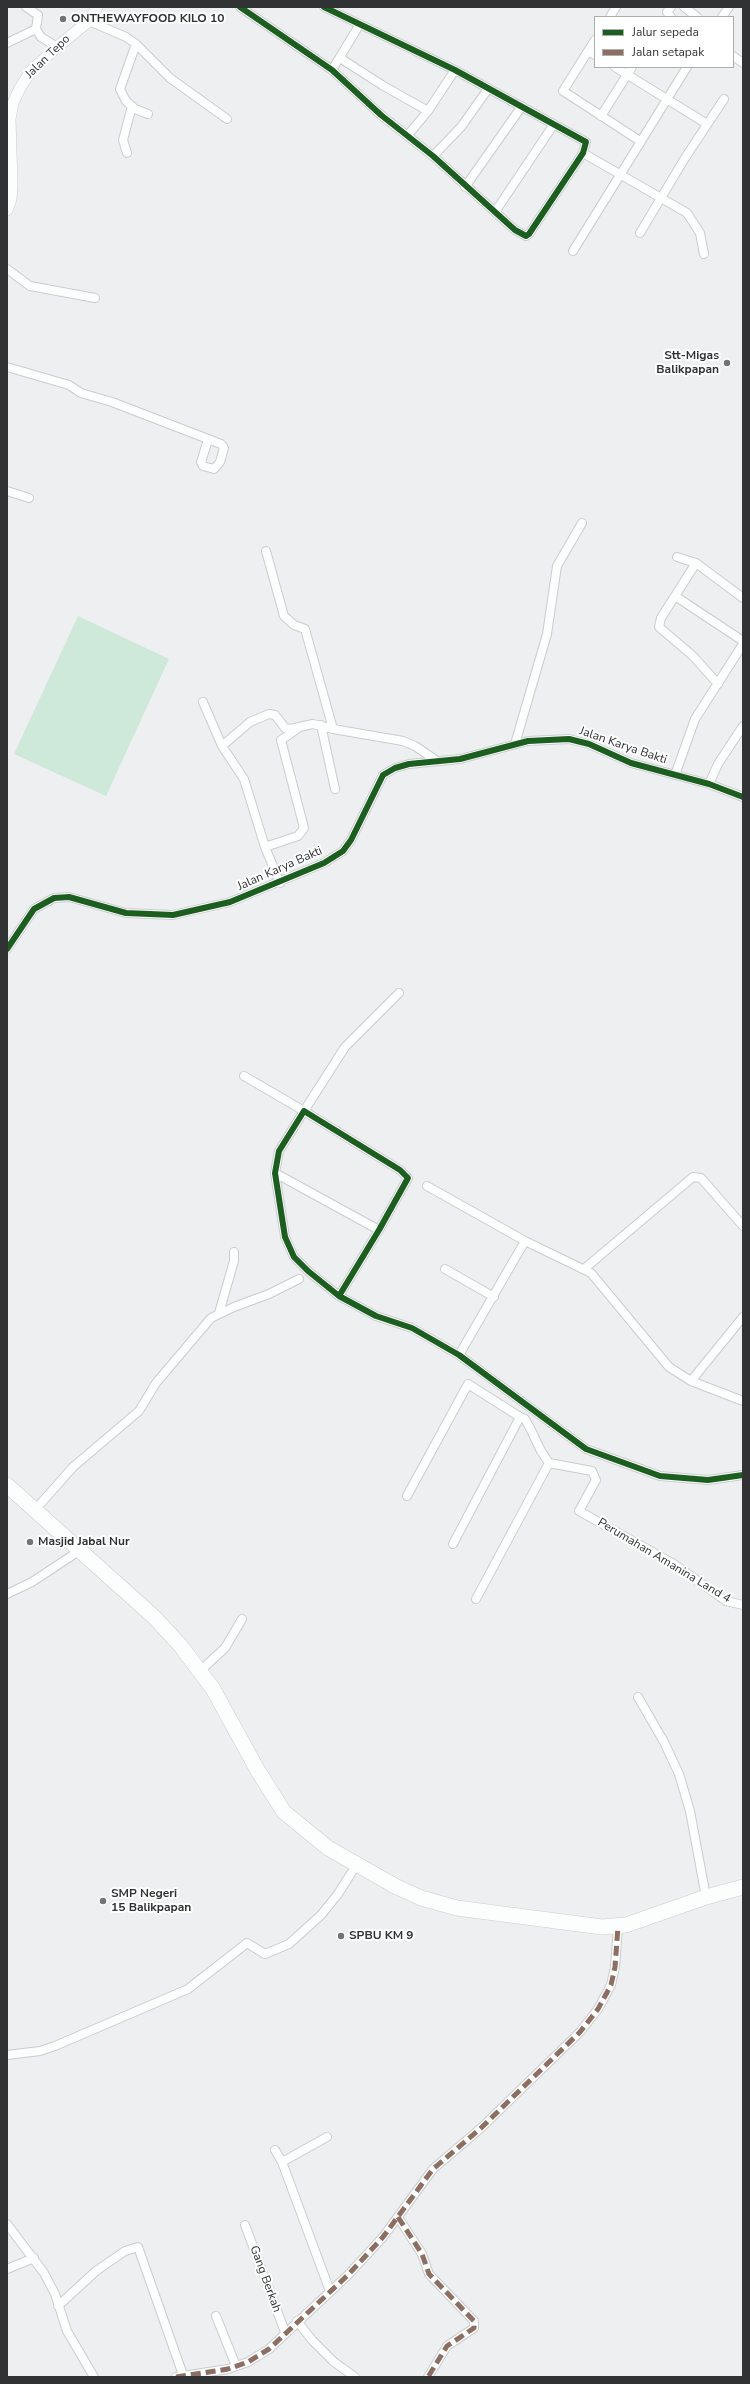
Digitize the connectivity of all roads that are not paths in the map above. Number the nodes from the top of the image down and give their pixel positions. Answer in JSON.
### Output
{"nodes":[{"id":1,"x":26,"y":7,"type":"edge"},
{"id":2,"x":97,"y":7,"type":"edge"},
{"id":3,"x":240,"y":7,"type":"edge"},
{"id":4,"x":324,"y":7,"type":"edge"},
{"id":5,"x":616,"y":7,"type":"edge"},
{"id":6,"x":684,"y":7,"type":"edge"},
{"id":7,"x":729,"y":7,"type":"edge"},
{"id":8,"x":611,"y":16,"type":"edge"},
{"id":9,"x":696,"y":16,"type":"edge"},
{"id":10,"x":723,"y":16,"type":"edge"},
{"id":11,"x":89,"y":21,"type":"junction"},
{"id":12,"x":360,"y":24,"type":"junction"},
{"id":13,"x":36,"y":29,"type":"junction"},
{"id":14,"x":7,"y":43,"type":"edge"},
{"id":15,"x":594,"y":43,"type":"edge"},
{"id":16,"x":136,"y":44,"type":"junction"},
{"id":17,"x":57,"y":47,"type":"junction"},
{"id":18,"x":591,"y":53,"type":"edge"},
{"id":19,"x":734,"y":57,"type":"edge"},
{"id":20,"x":340,"y":58,"type":"junction"},
{"id":21,"x":743,"y":63,"type":"edge"},
{"id":22,"x":618,"y":68,"type":"edge"},
{"id":23,"x":686,"y":68,"type":"edge"},
{"id":24,"x":332,"y":70,"type":"junction"},
{"id":25,"x":455,"y":70,"type":"junction"},
{"id":26,"x":629,"y":71,"type":"edge"},
{"id":27,"x":488,"y":89,"type":"junction"},
{"id":28,"x":724,"y":99,"type":"dead end"},
{"id":29,"x":667,"y":100,"type":"junction"},
{"id":30,"x":132,"y":106,"type":"junction"},
{"id":31,"x":522,"y":106,"type":"junction"},
{"id":32,"x":428,"y":111,"type":"junction"},
{"id":33,"x":148,"y":114,"type":"dead end"},
{"id":34,"x":601,"y":116,"type":"junction"},
{"id":35,"x":227,"y":118,"type":"dead end"},
{"id":36,"x":554,"y":124,"type":"junction"},
{"id":37,"x":707,"y":124,"type":"junction"},
{"id":38,"x":407,"y":136,"type":"junction"},
{"id":39,"x":640,"y":141,"type":"junction"},
{"id":40,"x":127,"y":152,"type":"dead end"},
{"id":41,"x":582,"y":153,"type":"junction"},
{"id":42,"x":433,"y":156,"type":"junction"},
{"id":43,"x":620,"y":176,"type":"junction"},
{"id":44,"x":9,"y":184,"type":"edge"},
{"id":45,"x":466,"y":187,"type":"junction"},
{"id":46,"x":660,"y":198,"type":"junction"},
{"id":47,"x":7,"y":210,"type":"edge"},
{"id":48,"x":495,"y":212,"type":"junction"},
{"id":49,"x":640,"y":233,"type":"dead end"},
{"id":50,"x":573,"y":251,"type":"dead end"},
{"id":51,"x":704,"y":254,"type":"dead end"},
{"id":52,"x":7,"y":269,"type":"edge"},
{"id":53,"x":95,"y":298,"type":"dead end"},
{"id":54,"x":7,"y":367,"type":"edge"},
{"id":55,"x":208,"y":440,"type":"dead end"},
{"id":56,"x":7,"y":491,"type":"edge"},
{"id":57,"x":28,"y":498,"type":"dead end"},
{"id":58,"x":582,"y":523,"type":"dead end"},
{"id":59,"x":266,"y":551,"type":"dead end"},
{"id":60,"x":677,"y":557,"type":"dead end"},
{"id":61,"x":696,"y":563,"type":"junction"},
{"id":62,"x":675,"y":596,"type":"junction"},
{"id":63,"x":743,"y":598,"type":"edge"},
{"id":64,"x":743,"y":643,"type":"edge"},
{"id":65,"x":718,"y":684,"type":"junction"},
{"id":66,"x":203,"y":702,"type":"dead end"},
{"id":67,"x":321,"y":725,"type":"junction"},
{"id":68,"x":743,"y":726,"type":"edge"},
{"id":69,"x":297,"y":729,"type":"junction"},
{"id":70,"x":332,"y":729,"type":"junction"},
{"id":71,"x":515,"y":744,"type":"junction"},
{"id":72,"x":222,"y":746,"type":"junction"},
{"id":73,"x":437,"y":761,"type":"junction"},
{"id":74,"x":675,"y":775,"type":"junction"},
{"id":75,"x":709,"y":784,"type":"junction"},
{"id":76,"x":335,"y":789,"type":"dead end"},
{"id":77,"x":743,"y":797,"type":"edge"},
{"id":78,"x":265,"y":847,"type":"junction"},
{"id":79,"x":280,"y":883,"type":"junction"},
{"id":80,"x":7,"y":949,"type":"edge"},
{"id":81,"x":399,"y":993,"type":"dead end"},
{"id":82,"x":244,"y":1076,"type":"dead end"},
{"id":83,"x":304,"y":1111,"type":"junction"},
{"id":84,"x":275,"y":1173,"type":"junction"},
{"id":85,"x":426,"y":1186,"type":"dead end"},
{"id":86,"x":743,"y":1226,"type":"edge"},
{"id":87,"x":379,"y":1230,"type":"junction"},
{"id":88,"x":524,"y":1241,"type":"junction"},
{"id":89,"x":234,"y":1252,"type":"dead end"},
{"id":90,"x":445,"y":1269,"type":"dead end"},
{"id":91,"x":584,"y":1269,"type":"junction"},
{"id":92,"x":299,"y":1279,"type":"dead end"},
{"id":93,"x":339,"y":1296,"type":"junction"},
{"id":94,"x":494,"y":1297,"type":"junction"},
{"id":95,"x":219,"y":1313,"type":"junction"},
{"id":96,"x":743,"y":1317,"type":"edge"},
{"id":97,"x":459,"y":1356,"type":"junction"},
{"id":98,"x":691,"y":1381,"type":"junction"},
{"id":99,"x":743,"y":1401,"type":"edge"},
{"id":100,"x":520,"y":1417,"type":"junction"},
{"id":101,"x":549,"y":1464,"type":"junction"},
{"id":102,"x":743,"y":1475,"type":"edge"},
{"id":103,"x":7,"y":1485,"type":"edge"},
{"id":104,"x":407,"y":1496,"type":"dead end"},
{"id":105,"x":35,"y":1510,"type":"junction"},
{"id":106,"x":453,"y":1544,"type":"dead end"},
{"id":107,"x":79,"y":1551,"type":"junction"},
{"id":108,"x":7,"y":1594,"type":"edge"},
{"id":109,"x":476,"y":1599,"type":"dead end"},
{"id":110,"x":743,"y":1605,"type":"edge"},
{"id":111,"x":242,"y":1619,"type":"dead end"},
{"id":112,"x":201,"y":1670,"type":"junction"},
{"id":113,"x":638,"y":1698,"type":"dead end"},
{"id":114,"x":357,"y":1864,"type":"junction"},
{"id":115,"x":743,"y":1887,"type":"edge"},
{"id":116,"x":706,"y":1897,"type":"junction"},
{"id":117,"x":618,"y":1926,"type":"junction"},
{"id":118,"x":7,"y":2055,"type":"edge"},
{"id":119,"x":327,"y":2138,"type":"dead end"},
{"id":120,"x":275,"y":2150,"type":"dead end"},
{"id":121,"x":282,"y":2162,"type":"junction"},
{"id":122,"x":398,"y":2217,"type":"junction"},
{"id":123,"x":245,"y":2225,"type":"dead end"},
{"id":124,"x":8,"y":2227,"type":"edge"},
{"id":125,"x":34,"y":2258,"type":"junction"},
{"id":126,"x":7,"y":2269,"type":"edge"},
{"id":127,"x":330,"y":2291,"type":"junction"},
{"id":128,"x":58,"y":2306,"type":"junction"},
{"id":129,"x":216,"y":2316,"type":"dead end"},
{"id":130,"x":297,"y":2321,"type":"junction"},
{"id":131,"x":285,"y":2332,"type":"junction"},
{"id":132,"x":236,"y":2366,"type":"junction"},
{"id":133,"x":180,"y":2376,"type":"edge"},
{"id":134,"x":94,"y":2377,"type":"edge"},
{"id":135,"x":355,"y":2377,"type":"edge"},
{"id":136,"x":428,"y":2377,"type":"edge"}],
"edges":[{"from":1,"to":13,"type":"street"},
{"from":2,"to":11,"type":"street","name":"Jalan Tepo"},
{"from":3,"to":24,"type":"street"},
{"from":4,"to":12,"type":"street"},
{"from":5,"to":8,"type":"street"},
{"from":6,"to":9,"type":"street"},
{"from":7,"to":10,"type":"street"},
{"from":11,"to":16,"type":"street"},
{"from":11,"to":17,"type":"street","name":"Jalan Tepo"},
{"from":12,"to":20,"type":"street"},
{"from":12,"to":25,"type":"street"},
{"from":13,"to":14,"type":"street"},
{"from":13,"to":17,"type":"street"},
{"from":15,"to":18,"type":"street"},
{"from":16,"to":30,"type":"street"},
{"from":16,"to":35,"type":"street"},
{"from":17,"to":44,"type":"street","name":"Jalan Tepo"},
{"from":18,"to":34,"type":"street"},
{"from":19,"to":21,"type":"street"},
{"from":20,"to":24,"type":"street"},
{"from":20,"to":32,"type":"street"},
{"from":22,"to":26,"type":"street"},
{"from":23,"to":29,"type":"street"},
{"from":24,"to":38,"type":"street"},
{"from":25,"to":27,"type":"street"},
{"from":25,"to":32,"type":"street"},
{"from":26,"to":29,"type":"street"},
{"from":26,"to":34,"type":"street"},
{"from":27,"to":31,"type":"street"},
{"from":27,"to":42,"type":"street"},
{"from":28,"to":37,"type":"street"},
{"from":29,"to":37,"type":"street"},
{"from":29,"to":39,"type":"street"},
{"from":30,"to":33,"type":"street"},
{"from":30,"to":40,"type":"street"},
{"from":31,"to":36,"type":"street"},
{"from":31,"to":45,"type":"street"},
{"from":32,"to":38,"type":"street"},
{"from":34,"to":39,"type":"street"},
{"from":36,"to":41,"type":"street"},
{"from":36,"to":48,"type":"street"},
{"from":37,"to":46,"type":"street"},
{"from":38,"to":42,"type":"street"},
{"from":39,"to":43,"type":"street"},
{"from":41,"to":43,"type":"street"},
{"from":41,"to":48,"type":"street"},
{"from":42,"to":45,"type":"street"},
{"from":43,"to":46,"type":"street"},
{"from":43,"to":50,"type":"street"},
{"from":44,"to":47,"type":"street","name":"Jalan Tepo"},
{"from":45,"to":48,"type":"street"},
{"from":46,"to":49,"type":"street"},
{"from":46,"to":51,"type":"street"},
{"from":52,"to":53,"type":"street"},
{"from":54,"to":55,"type":"street"},
{"from":56,"to":57,"type":"street"},
{"from":58,"to":71,"type":"street"},
{"from":59,"to":70,"type":"street"},
{"from":60,"to":61,"type":"street"},
{"from":61,"to":62,"type":"street"},
{"from":61,"to":63,"type":"street"},
{"from":62,"to":64,"type":"street"},
{"from":62,"to":65,"type":"street"},
{"from":64,"to":65,"type":"street"},
{"from":65,"to":74,"type":"street"},
{"from":66,"to":72,"type":"street"},
{"from":67,"to":69,"type":"street"},
{"from":67,"to":70,"type":"street"},
{"from":67,"to":76,"type":"street"},
{"from":68,"to":75,"type":"street"},
{"from":69,"to":72,"type":"street"},
{"from":69,"to":78,"type":"street"},
{"from":70,"to":73,"type":"street"},
{"from":71,"to":73,"type":"street","name":"Jalan Karya Bakti"},
{"from":71,"to":74,"type":"street","name":"Jalan Karya Bakti"},
{"from":72,"to":78,"type":"street"},
{"from":73,"to":79,"type":"street","name":"Jalan Karya Bakti"},
{"from":74,"to":75,"type":"street","name":"Jalan Karya Bakti"},
{"from":75,"to":77,"type":"street","name":"Jalan Karya Bakti"},
{"from":78,"to":79,"type":"street"},
{"from":79,"to":80,"type":"street","name":"Jalan Karya Bakti"},
{"from":81,"to":83,"type":"street"},
{"from":82,"to":83,"type":"street"},
{"from":83,"to":84,"type":"street"},
{"from":83,"to":87,"type":"street"},
{"from":84,"to":87,"type":"street"},
{"from":84,"to":93,"type":"street"},
{"from":85,"to":88,"type":"street"},
{"from":86,"to":91,"type":"street"},
{"from":87,"to":93,"type":"street"},
{"from":88,"to":91,"type":"street"},
{"from":88,"to":94,"type":"street"},
{"from":89,"to":95,"type":"street"},
{"from":90,"to":94,"type":"street"},
{"from":91,"to":98,"type":"street"},
{"from":92,"to":95,"type":"street"},
{"from":93,"to":97,"type":"street"},
{"from":94,"to":97,"type":"street"},
{"from":95,"to":105,"type":"street"},
{"from":96,"to":98,"type":"street"},
{"from":97,"to":102,"type":"street"},
{"from":98,"to":99,"type":"street"},
{"from":100,"to":101,"type":"street"},
{"from":100,"to":104,"type":"street"},
{"from":100,"to":106,"type":"street"},
{"from":101,"to":109,"type":"street"},
{"from":101,"to":110,"type":"street","name":"Perumahan Amanina Land 4"},
{"from":103,"to":105,"type":"highway"},
{"from":105,"to":107,"type":"highway"},
{"from":107,"to":108,"type":"street"},
{"from":107,"to":112,"type":"highway"},
{"from":111,"to":112,"type":"street"},
{"from":112,"to":114,"type":"highway"},
{"from":113,"to":116,"type":"street"},
{"from":114,"to":117,"type":"highway"},
{"from":114,"to":118,"type":"street"},
{"from":115,"to":116,"type":"highway"},
{"from":116,"to":117,"type":"highway"},
{"from":117,"to":122,"type":"street"},
{"from":119,"to":121,"type":"street"},
{"from":120,"to":121,"type":"street"},
{"from":121,"to":127,"type":"street"},
{"from":122,"to":127,"type":"street"},
{"from":122,"to":136,"type":"street"},
{"from":123,"to":131,"type":"street","name":"Gang Berkah"},
{"from":124,"to":125,"type":"street"},
{"from":125,"to":126,"type":"street"},
{"from":125,"to":128,"type":"street"},
{"from":127,"to":130,"type":"street"},
{"from":128,"to":133,"type":"street"},
{"from":128,"to":134,"type":"street"},
{"from":129,"to":132,"type":"street"},
{"from":130,"to":131,"type":"street"},
{"from":130,"to":135,"type":"street"},
{"from":131,"to":132,"type":"street"},
{"from":132,"to":133,"type":"street"}]}
